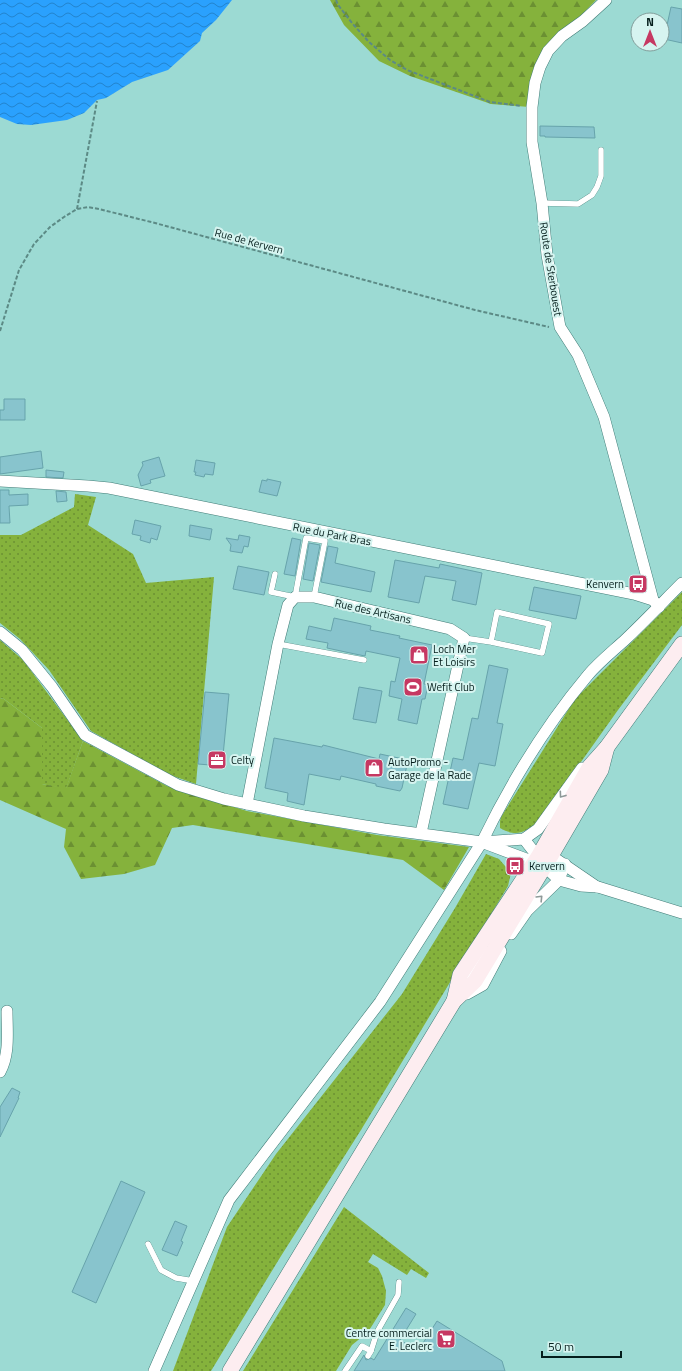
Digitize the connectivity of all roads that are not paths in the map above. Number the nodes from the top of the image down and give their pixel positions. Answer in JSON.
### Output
{"nodes":[{"id":1,"x":606,"y":0,"type":"edge"},
{"id":2,"x":601,"y":150,"type":"dead end"},
{"id":3,"x":542,"y":203,"type":"junction"},
{"id":4,"x":0,"y":481,"type":"edge"},
{"id":5,"x":275,"y":574,"type":"dead end"},
{"id":6,"x":682,"y":583,"type":"edge"},
{"id":7,"x":295,"y":597,"type":"junction"},
{"id":8,"x":314,"y":597,"type":"junction"},
{"id":9,"x":656,"y":604,"type":"junction"},
{"id":10,"x":0,"y":632,"type":"edge"},
{"id":11,"x":464,"y":638,"type":"junction"},
{"id":12,"x":491,"y":642,"type":"junction"},
{"id":13,"x":278,"y":644,"type":"junction"},
{"id":14,"x":682,"y":644,"type":"edge"},
{"id":15,"x":364,"y":660,"type":"dead end"},
{"id":16,"x":607,"y":747,"type":"junction"},
{"id":17,"x":247,"y":804,"type":"junction"},
{"id":18,"x":421,"y":833,"type":"junction"},
{"id":19,"x":524,"y":839,"type":"junction"},
{"id":20,"x":482,"y":842,"type":"junction"},
{"id":21,"x":543,"y":861,"type":"junction"},
{"id":22,"x":565,"y":864,"type":"junction"},
{"id":23,"x":559,"y":880,"type":"junction"},
{"id":24,"x":598,"y":887,"type":"junction"},
{"id":25,"x":682,"y":913,"type":"edge"},
{"id":26,"x":454,"y":1000,"type":"junction"},
{"id":27,"x":7,"y":1011,"type":"dead end"},
{"id":28,"x":1,"y":1068,"type":"edge"},
{"id":29,"x":148,"y":1244,"type":"dead end"},
{"id":30,"x":194,"y":1281,"type":"junction"},
{"id":31,"x":399,"y":1282,"type":"dead end"},
{"id":32,"x":154,"y":1371,"type":"edge"},
{"id":33,"x":230,"y":1371,"type":"edge"},
{"id":34,"x":345,"y":1371,"type":"edge"}],
"edges":[{"from":1,"to":3,"type":"street","name":"Route de Sterbouest"},
{"from":2,"to":3,"type":"lane"},
{"from":3,"to":9,"type":"street","name":"Route de Sterbouest"},
{"from":4,"to":9,"type":"street","name":"Rue du Park Bras"},
{"from":5,"to":7,"type":"lane"},
{"from":6,"to":9,"type":"street"},
{"from":7,"to":8,"type":"street","name":"Rue des Artisans"},
{"from":7,"to":8,"type":"lane"},
{"from":7,"to":13,"type":"street"},
{"from":8,"to":11,"type":"street","name":"Rue des Artisans"},
{"from":9,"to":20,"type":"street"},
{"from":10,"to":17,"type":"street"},
{"from":11,"to":12,"type":"lane"},
{"from":11,"to":18,"type":"street"},
{"from":12,"to":12,"type":"lane"},
{"from":13,"to":15,"type":"lane"},
{"from":13,"to":17,"type":"street"},
{"from":14,"to":16,"type":"main road"},
{"from":16,"to":19,"type":"street","one_way":true},
{"from":16,"to":21,"type":"main road"},
{"from":17,"to":18,"type":"street"},
{"from":18,"to":20,"type":"street"},
{"from":19,"to":20,"type":"street"},
{"from":19,"to":21,"type":"street"},
{"from":20,"to":21,"type":"street"},
{"from":20,"to":30,"type":"street"},
{"from":21,"to":22,"type":"street"},
{"from":21,"to":23,"type":"street"},
{"from":21,"to":26,"type":"main road"},
{"from":22,"to":23,"type":"street"},
{"from":22,"to":24,"type":"street"},
{"from":23,"to":24,"type":"street"},
{"from":26,"to":23,"type":"street","one_way":true},
{"from":24,"to":25,"type":"street"},
{"from":26,"to":33,"type":"main road"},
{"from":27,"to":28,"type":"street"},
{"from":29,"to":30,"type":"lane"},
{"from":30,"to":32,"type":"street"},
{"from":31,"to":34,"type":"lane"}]}
